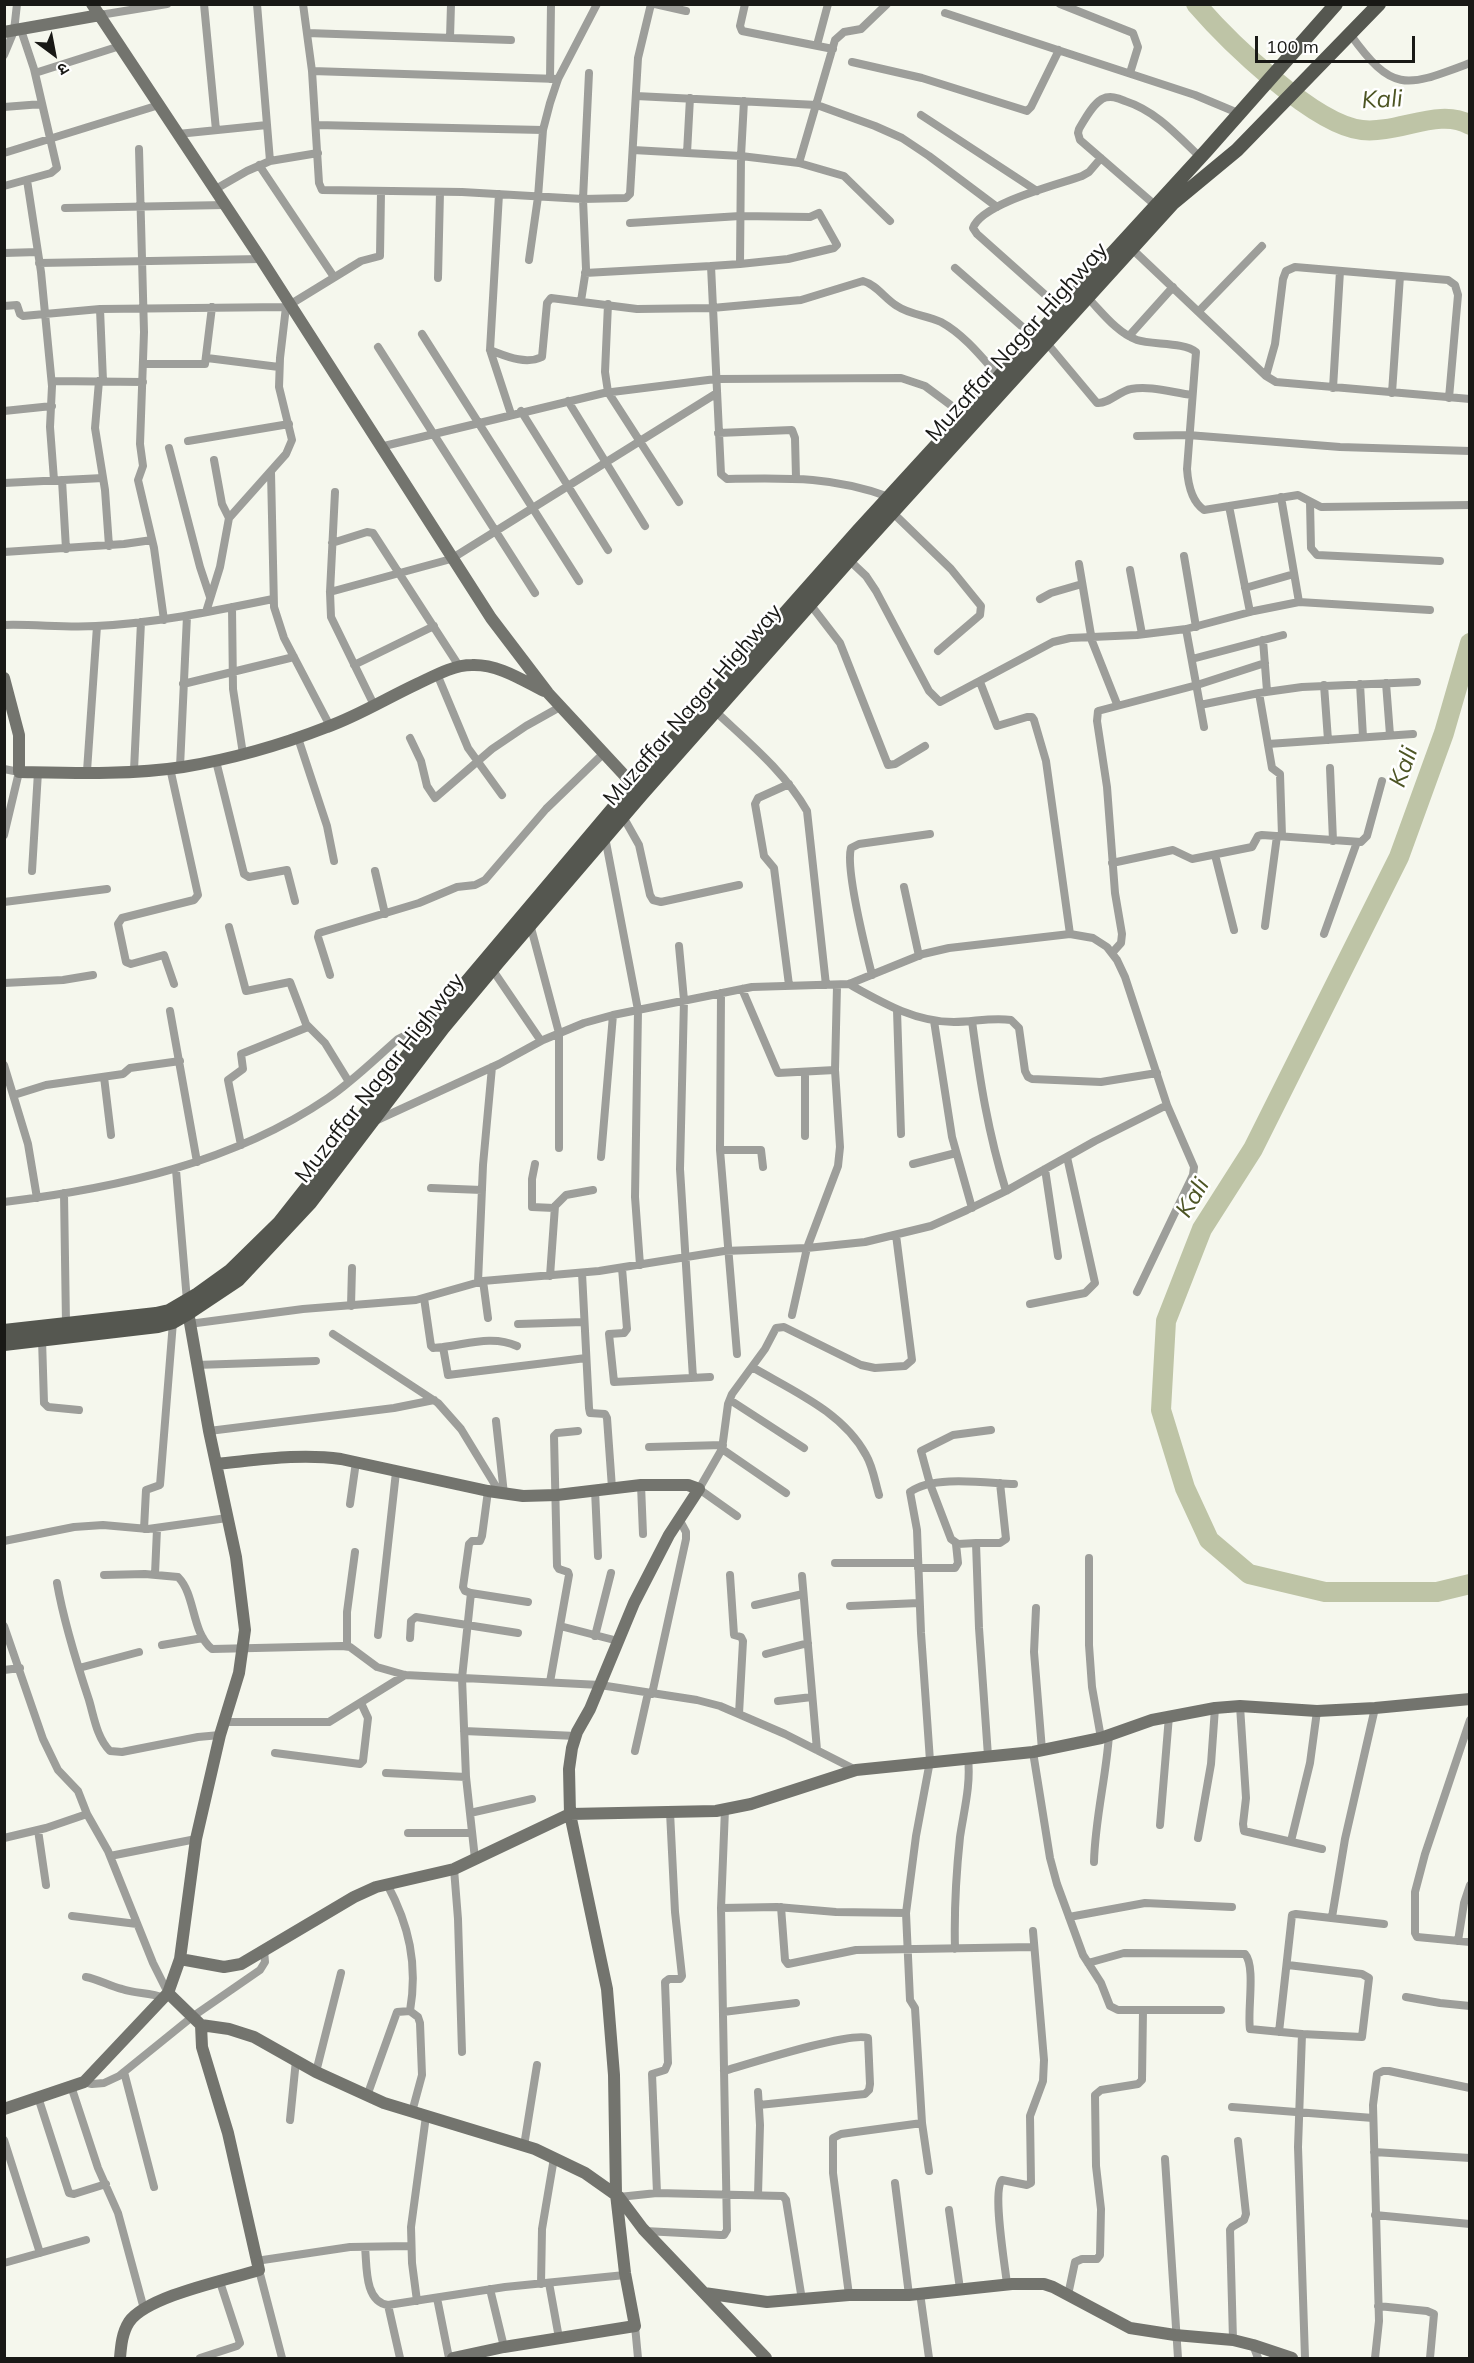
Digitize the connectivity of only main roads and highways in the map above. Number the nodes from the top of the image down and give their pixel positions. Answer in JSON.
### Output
{"nodes":[{"id":1,"x":1379,"y":4,"type":"edge"},
{"id":2,"x":1333,"y":8,"type":"edge"},
{"id":3,"x":1040,"y":340,"type":"junction"},
{"id":4,"x":1003,"y":381,"type":"junction"},
{"id":5,"x":638,"y":790,"type":"junction"},
{"id":6,"x":620,"y":810,"type":"junction"},
{"id":7,"x":188,"y":1313,"type":"junction"},
{"id":8,"x":4,"y":1332,"type":"edge"},
{"id":9,"x":4,"y":1344,"type":"edge"}],
"edges":[{"from":1,"to":3,"type":"main road","name":"Muzaffar Nagar Highway"},
{"from":2,"to":3,"type":"main road","name":"Muzaffar Nagar Highway"},
{"from":3,"to":4,"type":"main road","name":"Muzaffar Nagar Highway"},
{"from":4,"to":5,"type":"main road","name":"Muzaffar Nagar Highway"},
{"from":4,"to":5,"type":"main road","name":"Muzaffar Nagar Highway"},
{"from":5,"to":6,"type":"main road","name":"Muzaffar Nagar Highway"},
{"from":6,"to":7,"type":"main road","name":"Muzaffar Nagar Highway"},
{"from":6,"to":7,"type":"main road","name":"Muzaffar Nagar Highway"},
{"from":7,"to":8,"type":"main road","name":"Muzaffar Nagar Highway"},
{"from":7,"to":9,"type":"main road","name":"Muzaffar Nagar Highway"}]}
